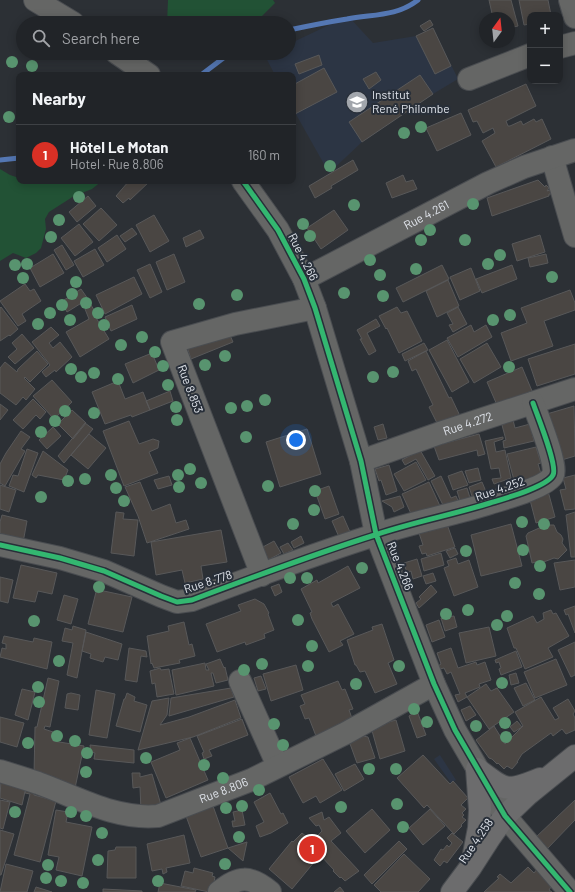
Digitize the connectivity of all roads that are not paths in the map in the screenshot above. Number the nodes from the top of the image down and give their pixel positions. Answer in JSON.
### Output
{"nodes":[{"id":1,"x":35,"y":0,"type":"edge"},
{"id":2,"x":570,"y":0,"type":"edge"},
{"id":3,"x":66,"y":12,"type":"edge"},
{"id":4,"x":575,"y":17,"type":"edge"},
{"id":5,"x":575,"y":42,"type":"edge"},
{"id":6,"x":563,"y":46,"type":"edge"},
{"id":7,"x":527,"y":56,"type":"edge"},
{"id":8,"x":126,"y":60,"type":"edge"},
{"id":9,"x":144,"y":72,"type":"edge"},
{"id":10,"x":469,"y":79,"type":"dead end"},
{"id":11,"x":575,"y":150,"type":"edge"},
{"id":12,"x":552,"y":157,"type":"junction"},
{"id":13,"x":245,"y":184,"type":"edge"},
{"id":14,"x":575,"y":236,"type":"edge"},
{"id":15,"x":304,"y":279,"type":"junction"},
{"id":16,"x":315,"y":308,"type":"junction"},
{"id":17,"x":575,"y":389,"type":"edge"},
{"id":18,"x":533,"y":403,"type":"junction"},
{"id":19,"x":361,"y":461,"type":"junction"},
{"id":20,"x":376,"y":534,"type":"junction"},
{"id":21,"x":0,"y":545,"type":"edge"},
{"id":22,"x":262,"y":574,"type":"junction"},
{"id":23,"x":240,"y":681,"type":"dead end"},
{"id":24,"x":434,"y":684,"type":"junction"},
{"id":25,"x":575,"y":756,"type":"edge"},
{"id":26,"x":278,"y":766,"type":"junction"},
{"id":27,"x":477,"y":770,"type":"junction"},
{"id":28,"x":0,"y":771,"type":"edge"},
{"id":29,"x":550,"y":776,"type":"junction"},
{"id":30,"x":505,"y":816,"type":"junction"},
{"id":31,"x":470,"y":868,"type":"junction"},
{"id":32,"x":219,"y":892,"type":"edge"},
{"id":33,"x":270,"y":892,"type":"edge"},
{"id":34,"x":452,"y":892,"type":"edge"},
{"id":35,"x":570,"y":892,"type":"edge"}],
"edges":[{"from":1,"to":3,"type":"street"},
{"from":2,"to":4,"type":"street"},
{"from":5,"to":6,"type":"street"},
{"from":7,"to":10,"type":"street"},
{"from":8,"to":9,"type":"street"},
{"from":11,"to":12,"type":"street","name":"Rue 4.261"},
{"from":12,"to":14,"type":"street"},
{"from":12,"to":15,"type":"street","name":"Rue 4.261"},
{"from":13,"to":15,"type":"street","name":"Rue 4.266"},
{"from":15,"to":16,"type":"street","name":"Rue 4.266"},
{"from":16,"to":19,"type":"street","name":"Rue 4.266"},
{"from":16,"to":22,"type":"street","name":"Rue 8.853"},
{"from":17,"to":18,"type":"street","name":"Rue 4.272"},
{"from":18,"to":19,"type":"street","name":"Rue 4.272"},
{"from":18,"to":20,"type":"street","name":"Rue 4.252"},
{"from":19,"to":20,"type":"street","name":"Rue 4.266"},
{"from":20,"to":22,"type":"street","name":"Rue 8.778"},
{"from":20,"to":24,"type":"street","name":"Rue 4.266"},
{"from":21,"to":22,"type":"street","name":"Rue 8.778"},
{"from":23,"to":26,"type":"street"},
{"from":24,"to":26,"type":"street","name":"Rue 8.806"},
{"from":24,"to":27,"type":"street","name":"Rue 4.266"},
{"from":25,"to":29,"type":"highway","name":"Rue 4.258"},
{"from":26,"to":28,"type":"street","name":"Rue 8.806"},
{"from":27,"to":29,"type":"highway"},
{"from":27,"to":30,"type":"street","name":"Rue 4.266"},
{"from":27,"to":31,"type":"highway"},
{"from":29,"to":30,"type":"highway","name":"Rue 4.258"},
{"from":30,"to":31,"type":"highway","name":"Rue 4.258"},
{"from":30,"to":35,"type":"street","name":"Rue 4.266"},
{"from":31,"to":34,"type":"highway","name":"Rue 4.258"},
{"from":32,"to":33,"type":"street"}]}
